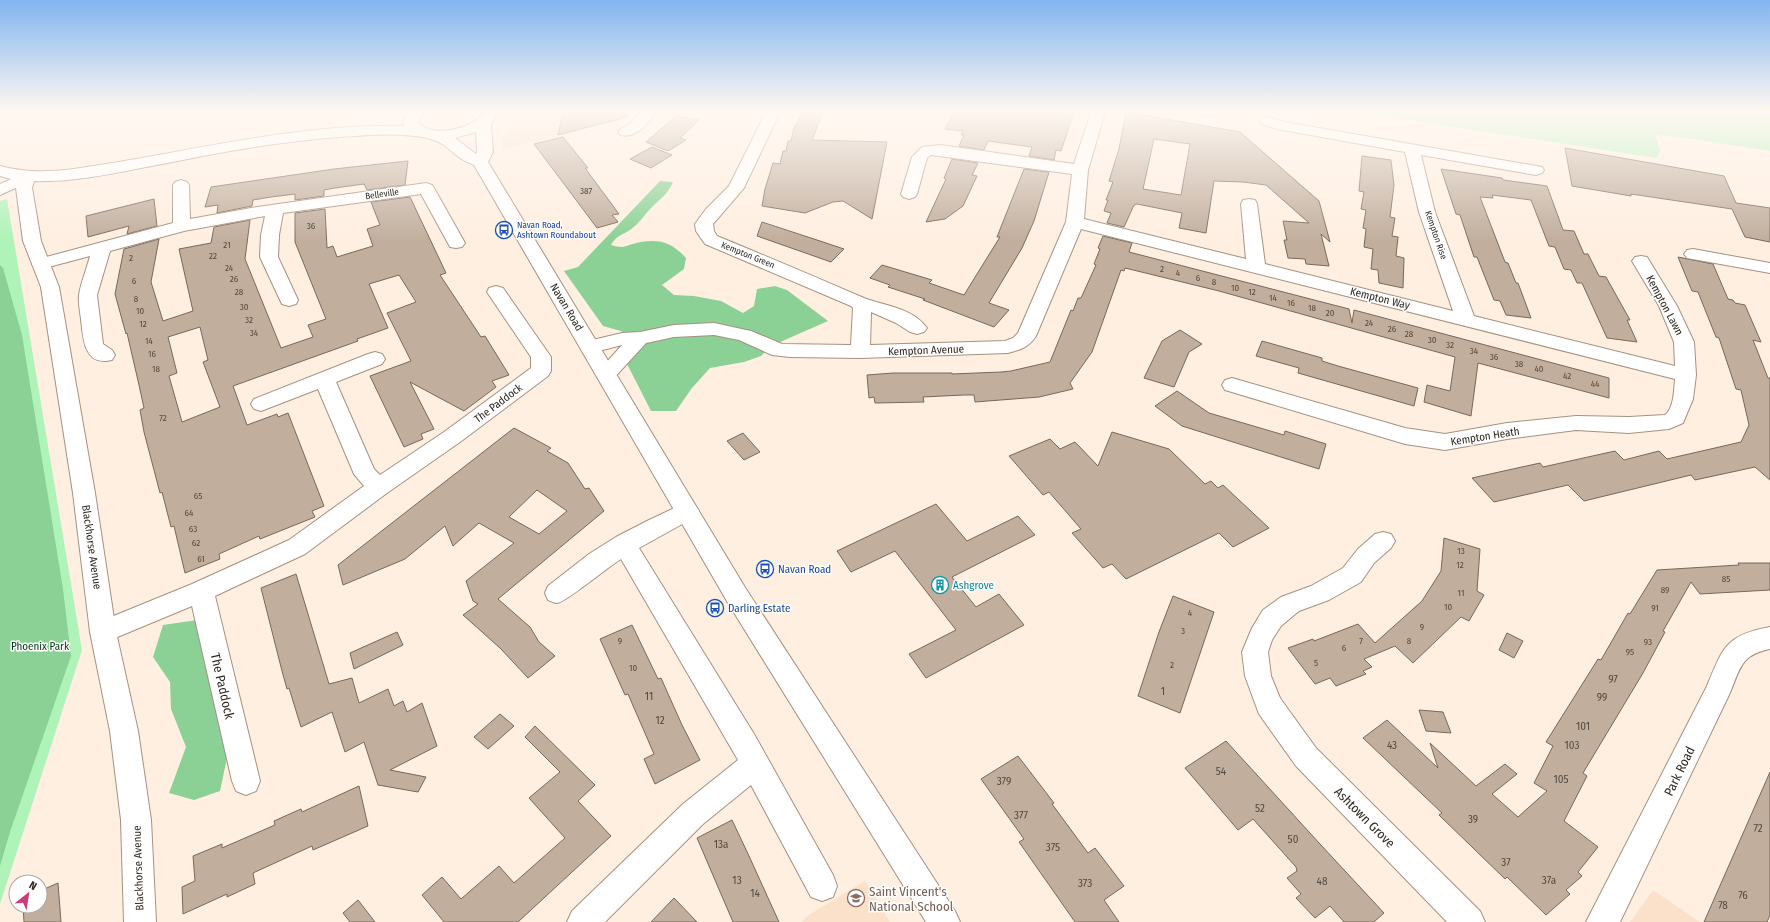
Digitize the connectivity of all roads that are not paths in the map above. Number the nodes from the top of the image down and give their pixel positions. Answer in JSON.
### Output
{"nodes":[{"id":1,"x":190,"y":155,"type":"edge"},
{"id":2,"x":466,"y":155,"type":"edge"},
{"id":3,"x":483,"y":155,"type":"edge"},
{"id":4,"x":752,"y":155,"type":"edge"},
{"id":5,"x":922,"y":155,"type":"edge"},
{"id":6,"x":975,"y":155,"type":"edge"},
{"id":7,"x":1085,"y":155,"type":"edge"},
{"id":8,"x":1413,"y":155,"type":"edge"},
{"id":9,"x":1448,"y":155,"type":"edge"},
{"id":10,"x":480,"y":162,"type":"junction"},
{"id":11,"x":1080,"y":170,"type":"junction"},
{"id":12,"x":1536,"y":170,"type":"dead end"},
{"id":13,"x":0,"y":171,"type":"edge"},
{"id":14,"x":27,"y":177,"type":"junction"},
{"id":15,"x":181,"y":185,"type":"dead end"},
{"id":16,"x":0,"y":190,"type":"edge"},
{"id":17,"x":909,"y":194,"type":"dead end"},
{"id":18,"x":1249,"y":204,"type":"dead end"},
{"id":19,"x":275,"y":210,"type":"junction"},
{"id":20,"x":1075,"y":222,"type":"junction"},
{"id":21,"x":182,"y":226,"type":"junction"},
{"id":22,"x":456,"y":243,"type":"dead end"},
{"id":23,"x":102,"y":247,"type":"junction"},
{"id":24,"x":1693,"y":254,"type":"dead end"},
{"id":25,"x":1641,"y":261,"type":"dead end"},
{"id":26,"x":41,"y":264,"type":"junction"},
{"id":27,"x":1256,"y":266,"type":"junction"},
{"id":28,"x":1770,"y":268,"type":"edge"},
{"id":29,"x":496,"y":292,"type":"dead end"},
{"id":30,"x":289,"y":300,"type":"dead end"},
{"id":31,"x":858,"y":302,"type":"junction"},
{"id":32,"x":1466,"y":320,"type":"junction"},
{"id":33,"x":916,"y":328,"type":"dead end"},
{"id":34,"x":640,"y":338,"type":"junction"},
{"id":35,"x":590,"y":346,"type":"junction"},
{"id":36,"x":860,"y":352,"type":"junction"},
{"id":37,"x":105,"y":355,"type":"dead end"},
{"id":38,"x":375,"y":359,"type":"dead end"},
{"id":39,"x":606,"y":374,"type":"junction"},
{"id":40,"x":1686,"y":375,"type":"junction"},
{"id":41,"x":324,"y":379,"type":"junction"},
{"id":42,"x":1232,"y":385,"type":"dead end"},
{"id":43,"x":261,"y":404,"type":"dead end"},
{"id":44,"x":379,"y":487,"type":"junction"},
{"id":45,"x":687,"y":511,"type":"junction"},
{"id":46,"x":1383,"y":541,"type":"dead end"},
{"id":47,"x":624,"y":544,"type":"junction"},
{"id":48,"x":201,"y":592,"type":"junction"},
{"id":49,"x":558,"y":593,"type":"dead end"},
{"id":50,"x":103,"y":632,"type":"junction"},
{"id":51,"x":1770,"y":638,"type":"edge"},
{"id":52,"x":755,"y":764,"type":"junction"},
{"id":53,"x":246,"y":781,"type":"dead end"},
{"id":54,"x":822,"y":886,"type":"dead end"},
{"id":55,"x":140,"y":922,"type":"edge"},
{"id":56,"x":583,"y":922,"type":"edge"},
{"id":57,"x":944,"y":922,"type":"edge"},
{"id":58,"x":1469,"y":922,"type":"edge"},
{"id":59,"x":1602,"y":922,"type":"edge"}],
"edges":[{"from":1,"to":14,"type":"street"},
{"from":2,"to":10,"type":"street","name":"Navan Road"},
{"from":3,"to":10,"type":"street"},
{"from":4,"to":31,"type":"street","name":"Kempton Green"},
{"from":5,"to":17,"type":"street"},
{"from":6,"to":11,"type":"street"},
{"from":7,"to":11,"type":"street","name":"Kempton Avenue"},
{"from":8,"to":32,"type":"street","name":"Kempton Rise"},
{"from":9,"to":12,"type":"street"},
{"from":10,"to":35,"type":"street","name":"Navan Road"},
{"from":11,"to":20,"type":"street","name":"Kempton Avenue"},
{"from":13,"to":14,"type":"street"},
{"from":14,"to":16,"type":"street"},
{"from":14,"to":26,"type":"street","name":"Blackhorse Avenue"},
{"from":15,"to":21,"type":"street"},
{"from":18,"to":27,"type":"street"},
{"from":19,"to":21,"type":"street","name":"Belleville"},
{"from":19,"to":22,"type":"street","name":"Belleville"},
{"from":19,"to":30,"type":"street"},
{"from":20,"to":27,"type":"street","name":"Kempton Way"},
{"from":20,"to":36,"type":"street","name":"Kempton Avenue"},
{"from":21,"to":23,"type":"street","name":"Belleville"},
{"from":23,"to":26,"type":"street","name":"Belleville"},
{"from":23,"to":37,"type":"street"},
{"from":24,"to":28,"type":"street"},
{"from":25,"to":40,"type":"street","name":"Kempton Lawn"},
{"from":26,"to":50,"type":"street","name":"Blackhorse Avenue"},
{"from":27,"to":32,"type":"street","name":"Kempton Way"},
{"from":29,"to":44,"type":"street","name":"The Paddock"},
{"from":31,"to":33,"type":"street","name":"Kempton Green"},
{"from":31,"to":36,"type":"street"},
{"from":32,"to":40,"type":"street","name":"Kempton Way"},
{"from":34,"to":35,"type":"street","name":"Kempton Avenue"},
{"from":34,"to":36,"type":"street","name":"Kempton Avenue"},
{"from":34,"to":39,"type":"street"},
{"from":35,"to":39,"type":"street","name":"Navan Road"},
{"from":38,"to":41,"type":"street"},
{"from":39,"to":45,"type":"street","name":"Navan Road"},
{"from":40,"to":42,"type":"street","name":"Kempton Heath"},
{"from":41,"to":43,"type":"street"},
{"from":41,"to":44,"type":"street"},
{"from":44,"to":48,"type":"street","name":"The Paddock"},
{"from":45,"to":47,"type":"street"},
{"from":45,"to":57,"type":"street","name":"Navan Road"},
{"from":46,"to":58,"type":"street","name":"Ashtown Grove"},
{"from":47,"to":49,"type":"street"},
{"from":47,"to":52,"type":"street"},
{"from":48,"to":50,"type":"street","name":"The Paddock"},
{"from":48,"to":53,"type":"street","name":"The Paddock"},
{"from":50,"to":55,"type":"street","name":"Blackhorse Avenue"},
{"from":51,"to":59,"type":"street","name":"Park Road"},
{"from":52,"to":54,"type":"street"},
{"from":52,"to":56,"type":"street"}]}
